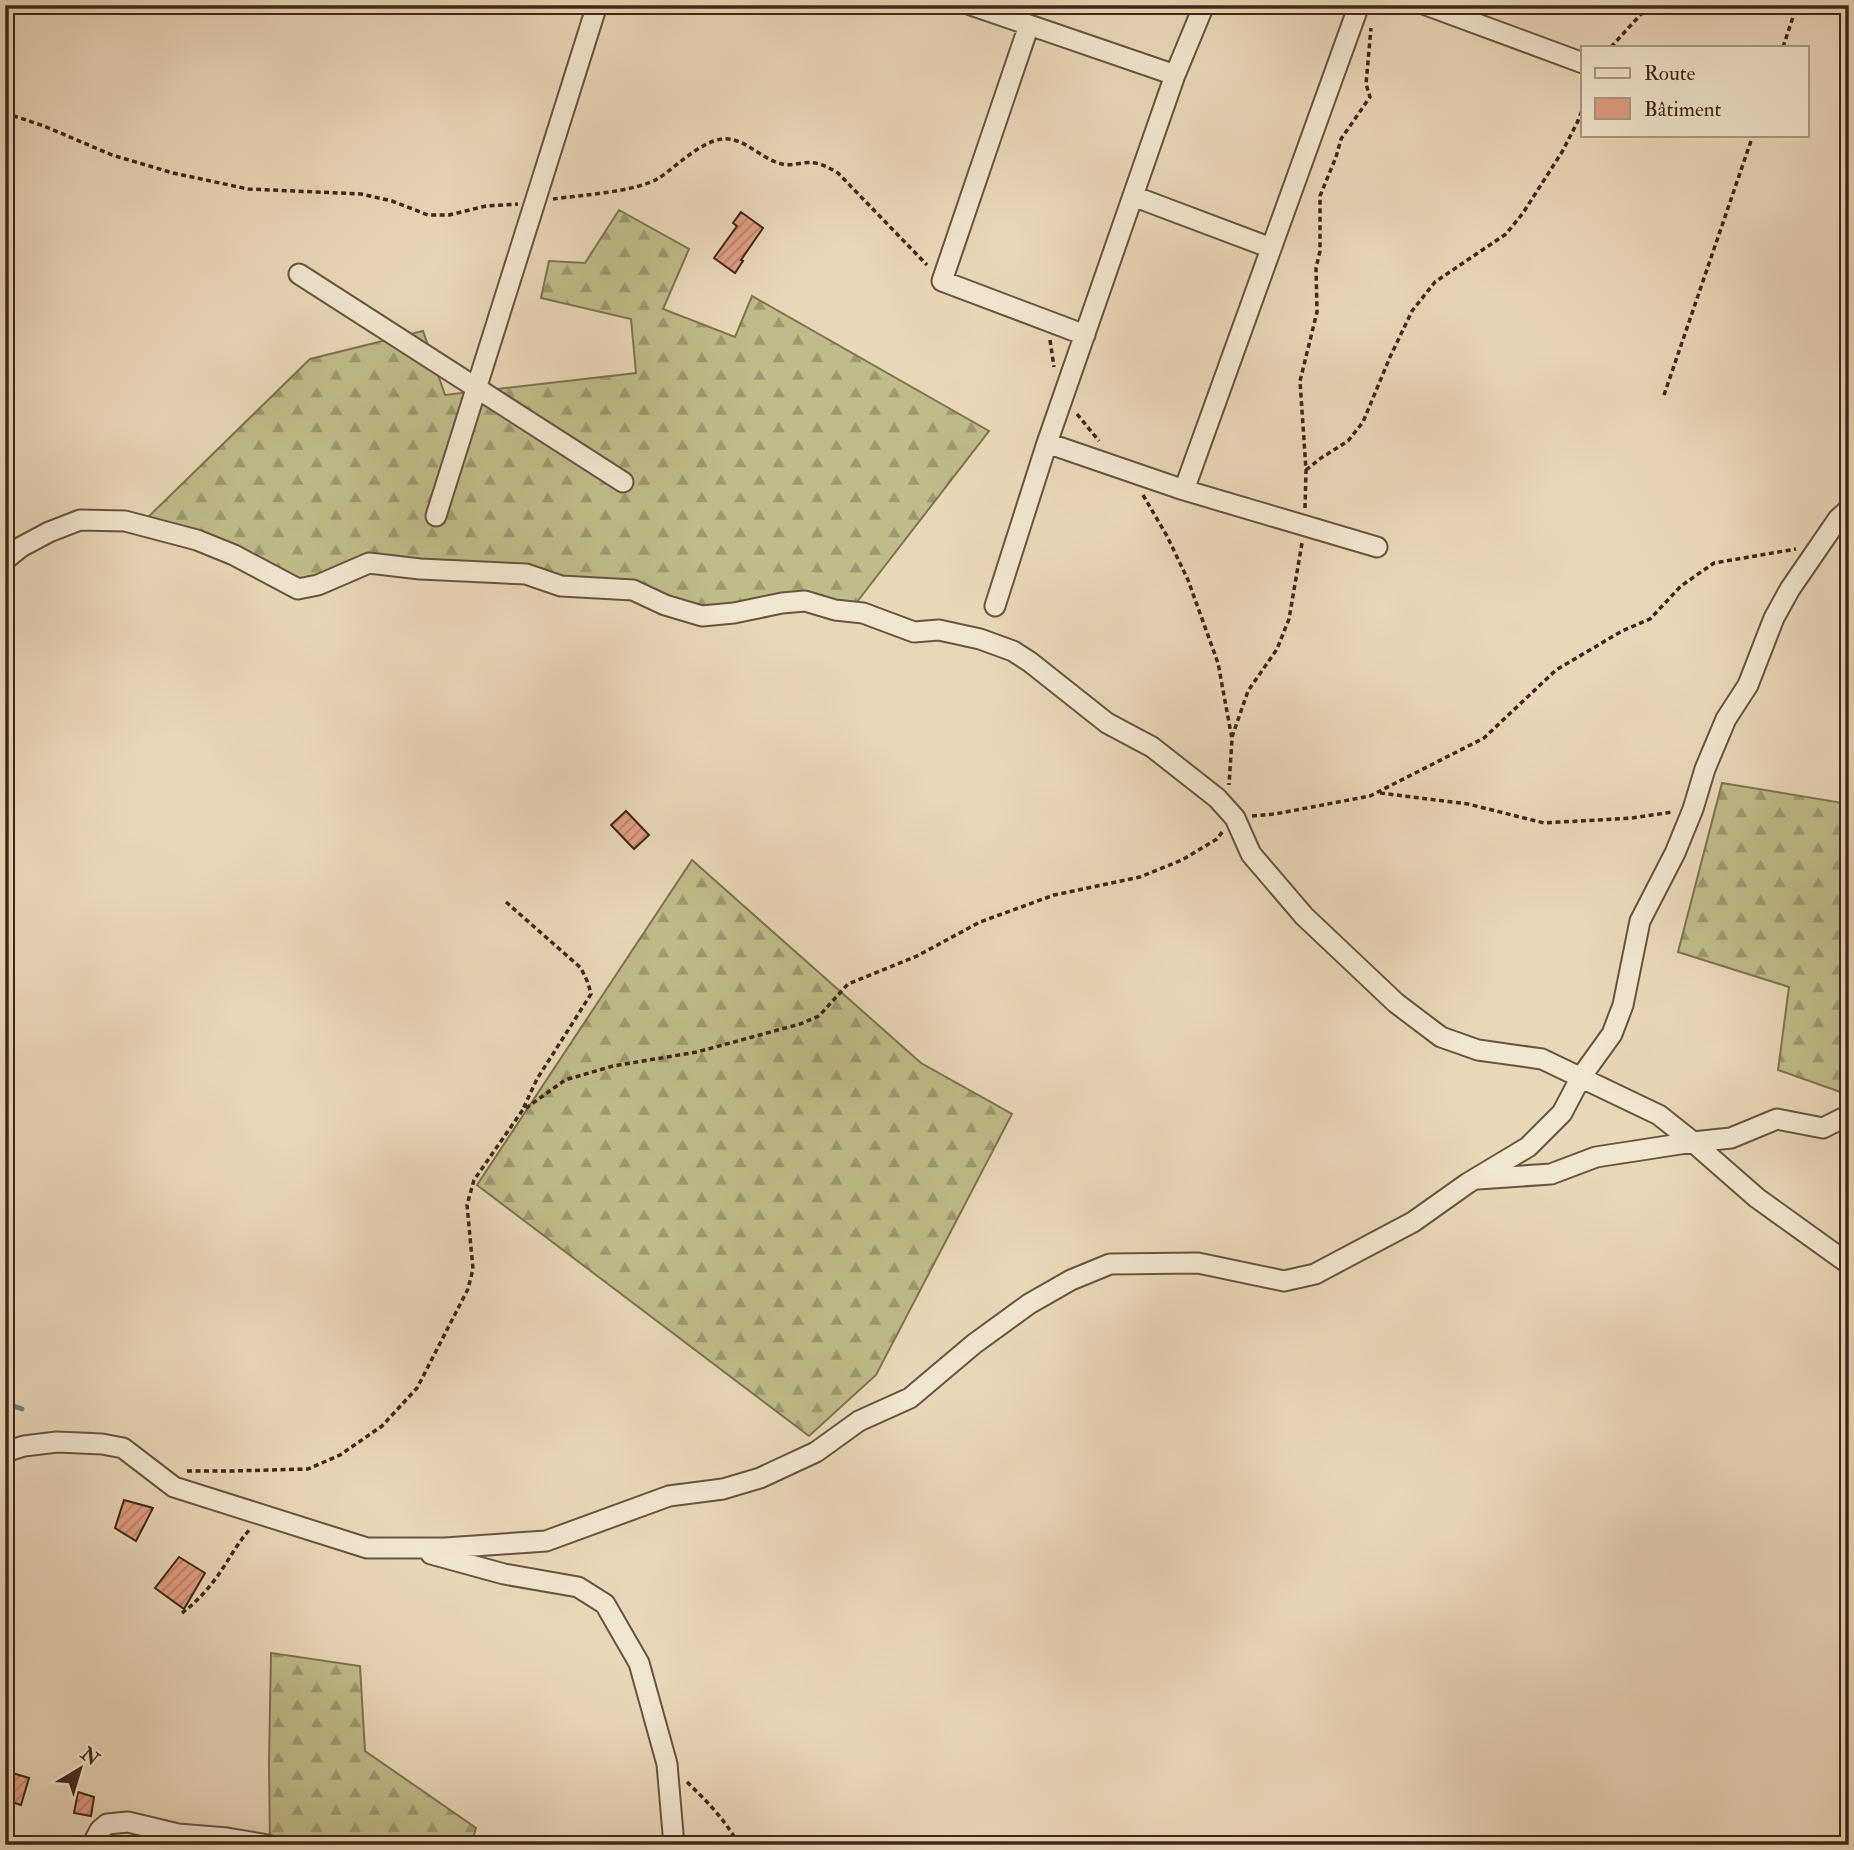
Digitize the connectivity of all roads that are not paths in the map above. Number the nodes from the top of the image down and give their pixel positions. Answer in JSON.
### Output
{"nodes":[{"id":1,"x":597,"y":5,"type":"edge"},
{"id":2,"x":971,"y":5,"type":"edge"},
{"id":3,"x":1204,"y":5,"type":"edge"},
{"id":4,"x":1426,"y":5,"type":"edge"},
{"id":5,"x":1358,"y":8,"type":"edge"},
{"id":6,"x":1030,"y":25,"type":"junction"},
{"id":7,"x":1581,"y":62,"type":"edge"},
{"id":8,"x":1175,"y":75,"type":"junction"},
{"id":9,"x":1133,"y":196,"type":"junction"},
{"id":10,"x":1271,"y":248,"type":"junction"},
{"id":11,"x":299,"y":274,"type":"dead end"},
{"id":12,"x":1085,"y":335,"type":"junction"},
{"id":13,"x":476,"y":387,"type":"junction"},
{"id":14,"x":1047,"y":443,"type":"junction"},
{"id":15,"x":623,"y":482,"type":"dead end"},
{"id":16,"x":1184,"y":490,"type":"junction"},
{"id":17,"x":1849,"y":509,"type":"edge"},
{"id":18,"x":436,"y":516,"type":"dead end"},
{"id":19,"x":1377,"y":547,"type":"dead end"},
{"id":20,"x":5,"y":560,"type":"edge"},
{"id":21,"x":995,"y":606,"type":"dead end"},
{"id":22,"x":1581,"y":1077,"type":"junction"},
{"id":23,"x":1849,"y":1115,"type":"edge"},
{"id":24,"x":1693,"y":1142,"type":"junction"},
{"id":25,"x":1473,"y":1180,"type":"junction"},
{"id":26,"x":1849,"y":1264,"type":"edge"},
{"id":27,"x":5,"y":1452,"type":"edge"},
{"id":28,"x":412,"y":1548,"type":"junction"},
{"id":29,"x":92,"y":1845,"type":"edge"},
{"id":30,"x":268,"y":1845,"type":"edge"},
{"id":31,"x":674,"y":1845,"type":"edge"}],
"edges":[{"from":1,"to":13,"type":"street"},
{"from":2,"to":6,"type":"street"},
{"from":3,"to":8,"type":"street"},
{"from":4,"to":7,"type":"street"},
{"from":5,"to":10,"type":"street"},
{"from":6,"to":8,"type":"street"},
{"from":6,"to":12,"type":"street"},
{"from":8,"to":9,"type":"street"},
{"from":9,"to":10,"type":"street"},
{"from":9,"to":12,"type":"street"},
{"from":10,"to":16,"type":"street"},
{"from":11,"to":13,"type":"street"},
{"from":12,"to":14,"type":"street"},
{"from":13,"to":15,"type":"street"},
{"from":13,"to":18,"type":"street"},
{"from":14,"to":16,"type":"street"},
{"from":14,"to":21,"type":"street"},
{"from":16,"to":19,"type":"street"},
{"from":17,"to":22,"type":"street"},
{"from":20,"to":22,"type":"street"},
{"from":22,"to":24,"type":"street"},
{"from":22,"to":25,"type":"street"},
{"from":23,"to":24,"type":"street"},
{"from":24,"to":25,"type":"street"},
{"from":24,"to":26,"type":"street"},
{"from":25,"to":28,"type":"street"},
{"from":27,"to":28,"type":"street"},
{"from":28,"to":31,"type":"street"},
{"from":29,"to":30,"type":"street"}]}
